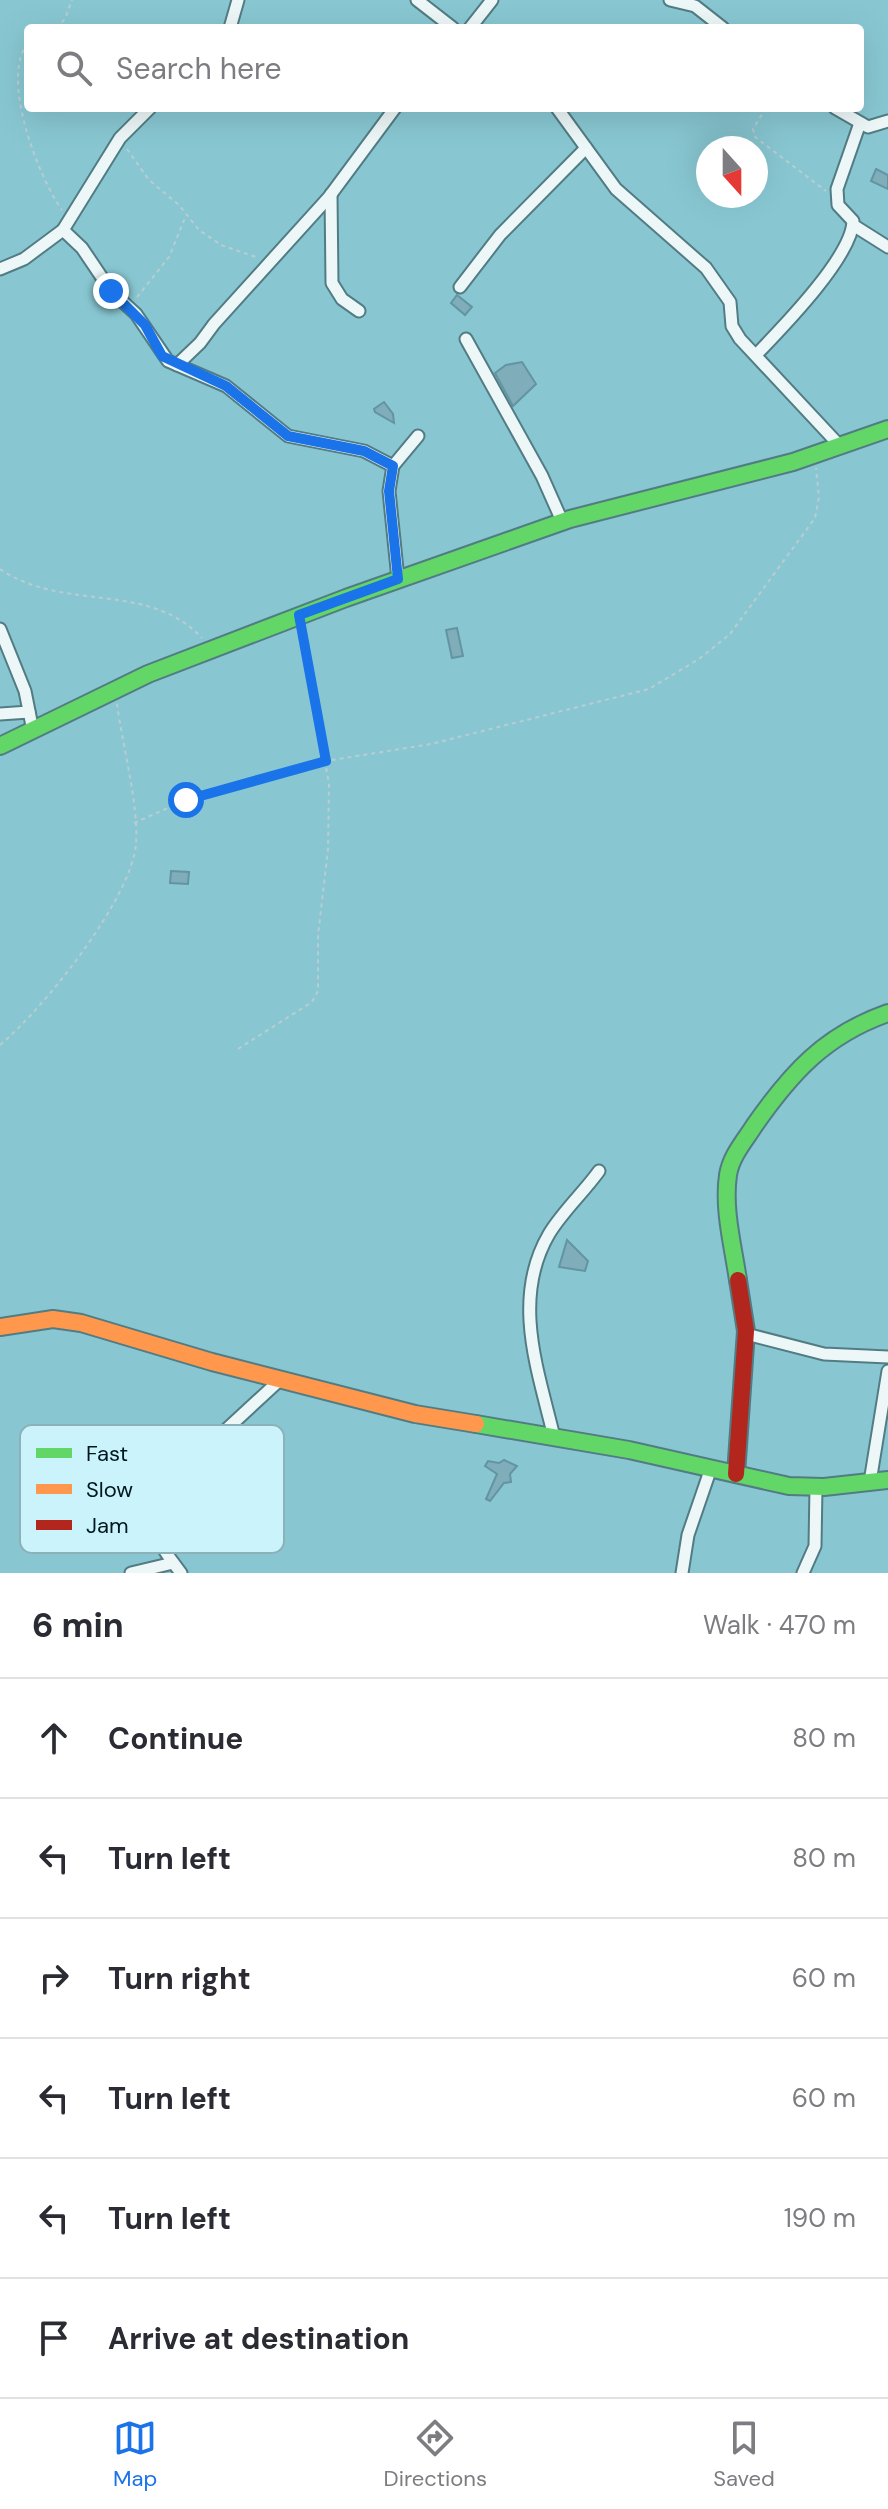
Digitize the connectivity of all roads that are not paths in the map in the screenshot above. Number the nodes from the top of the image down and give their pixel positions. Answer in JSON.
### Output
{"nodes":[{"id":1,"x":238,"y":0,"type":"edge"},
{"id":2,"x":417,"y":0,"type":"edge"},
{"id":3,"x":492,"y":0,"type":"edge"},
{"id":4,"x":670,"y":0,"type":"edge"},
{"id":5,"x":231,"y":24,"type":"edge"},
{"id":6,"x":448,"y":24,"type":"edge"},
{"id":7,"x":473,"y":24,"type":"edge"},
{"id":8,"x":718,"y":24,"type":"edge"},
{"id":9,"x":146,"y":112,"type":"edge"},
{"id":10,"x":392,"y":112,"type":"edge"},
{"id":11,"x":560,"y":112,"type":"edge"},
{"id":12,"x":842,"y":112,"type":"edge"},
{"id":13,"x":888,"y":121,"type":"edge"},
{"id":14,"x":860,"y":123,"type":"junction"},
{"id":15,"x":586,"y":148,"type":"junction"},
{"id":16,"x":331,"y":194,"type":"junction"},
{"id":17,"x":853,"y":225,"type":"junction"},
{"id":18,"x":66,"y":226,"type":"junction"},
{"id":19,"x":888,"y":247,"type":"edge"},
{"id":20,"x":0,"y":269,"type":"edge"},
{"id":21,"x":460,"y":287,"type":"dead end"},
{"id":22,"x":359,"y":311,"type":"dead end"},
{"id":23,"x":466,"y":339,"type":"dead end"},
{"id":24,"x":756,"y":355,"type":"junction"},
{"id":25,"x":177,"y":365,"type":"junction"},
{"id":26,"x":888,"y":429,"type":"edge"},
{"id":27,"x":418,"y":436,"type":"dead end"},
{"id":28,"x":840,"y":446,"type":"junction"},
{"id":29,"x":393,"y":466,"type":"junction"},
{"id":30,"x":562,"y":521,"type":"junction"},
{"id":31,"x":398,"y":579,"type":"junction"},
{"id":32,"x":0,"y":629,"type":"edge"},
{"id":33,"x":29,"y":712,"type":"junction"},
{"id":34,"x":0,"y":714,"type":"edge"},
{"id":35,"x":33,"y":731,"type":"junction"},
{"id":36,"x":0,"y":746,"type":"edge"},
{"id":37,"x":888,"y":1013,"type":"edge"},
{"id":38,"x":599,"y":1171,"type":"dead end"},
{"id":39,"x":0,"y":1327,"type":"edge"},
{"id":40,"x":746,"y":1334,"type":"junction"},
{"id":41,"x":888,"y":1357,"type":"edge"},
{"id":42,"x":888,"y":1371,"type":"edge"},
{"id":43,"x":282,"y":1378,"type":"junction"},
{"id":44,"x":231,"y":1425,"type":"edge"},
{"id":45,"x":554,"y":1437,"type":"junction"},
{"id":46,"x":711,"y":1468,"type":"junction"},
{"id":47,"x":736,"y":1474,"type":"junction"},
{"id":48,"x":888,"y":1480,"type":"edge"},
{"id":49,"x":870,"y":1482,"type":"junction"},
{"id":50,"x":816,"y":1487,"type":"junction"},
{"id":51,"x":177,"y":1568,"type":"edge"},
{"id":52,"x":131,"y":1573,"type":"edge"},
{"id":53,"x":682,"y":1573,"type":"edge"},
{"id":54,"x":803,"y":1573,"type":"edge"}],
"edges":[{"from":1,"to":5,"type":"street"},
{"from":2,"to":6,"type":"street"},
{"from":3,"to":7,"type":"street"},
{"from":4,"to":8,"type":"street"},
{"from":9,"to":18,"type":"street"},
{"from":10,"to":16,"type":"street"},
{"from":11,"to":15,"type":"street"},
{"from":12,"to":14,"type":"street"},
{"from":13,"to":14,"type":"street"},
{"from":14,"to":17,"type":"street"},
{"from":15,"to":21,"type":"street"},
{"from":15,"to":24,"type":"street"},
{"from":16,"to":22,"type":"street"},
{"from":16,"to":25,"type":"street"},
{"from":17,"to":19,"type":"street"},
{"from":17,"to":24,"type":"street"},
{"from":18,"to":20,"type":"street"},
{"from":18,"to":25,"type":"street"},
{"from":23,"to":30,"type":"street"},
{"from":24,"to":28,"type":"street"},
{"from":25,"to":29,"type":"street"},
{"from":26,"to":28,"type":"street"},
{"from":27,"to":29,"type":"street"},
{"from":28,"to":30,"type":"street"},
{"from":29,"to":31,"type":"street"},
{"from":30,"to":31,"type":"street"},
{"from":31,"to":35,"type":"street"},
{"from":32,"to":33,"type":"street"},
{"from":33,"to":34,"type":"street"},
{"from":33,"to":35,"type":"street"},
{"from":35,"to":36,"type":"street"},
{"from":37,"to":40,"type":"street"},
{"from":38,"to":45,"type":"street"},
{"from":39,"to":43,"type":"street"},
{"from":40,"to":41,"type":"street"},
{"from":40,"to":47,"type":"street"},
{"from":42,"to":49,"type":"street"},
{"from":43,"to":44,"type":"street"},
{"from":43,"to":45,"type":"street"},
{"from":45,"to":46,"type":"street"},
{"from":46,"to":47,"type":"street"},
{"from":46,"to":53,"type":"street"},
{"from":47,"to":50,"type":"street"},
{"from":48,"to":49,"type":"street"},
{"from":49,"to":50,"type":"street"},
{"from":50,"to":54,"type":"street"},
{"from":51,"to":52,"type":"street"}]}
